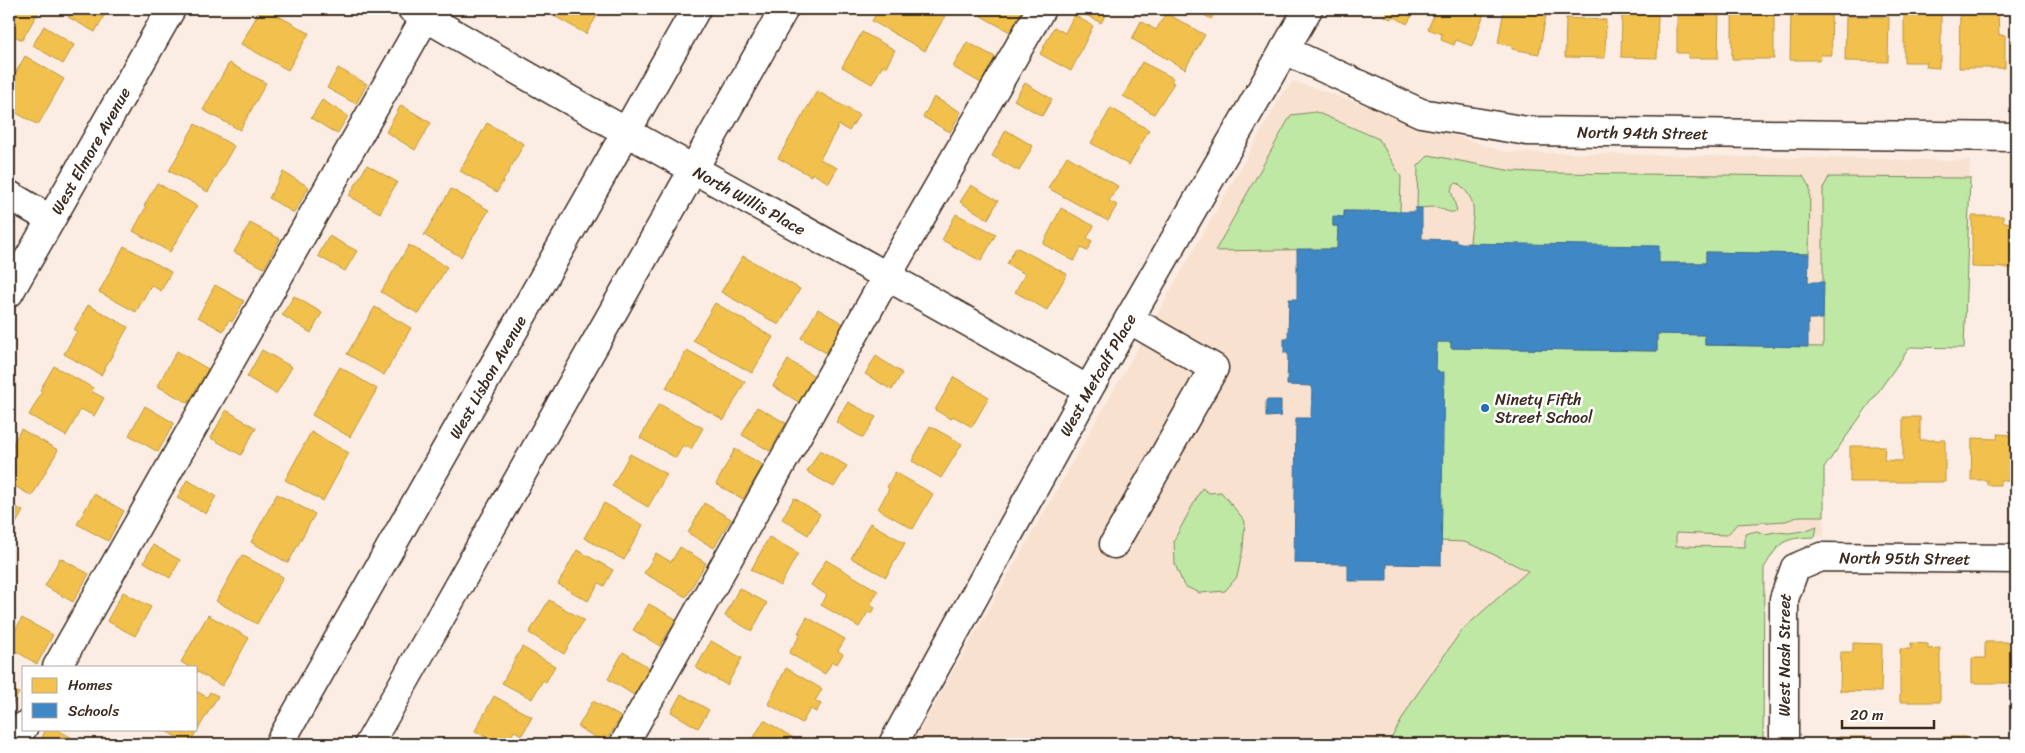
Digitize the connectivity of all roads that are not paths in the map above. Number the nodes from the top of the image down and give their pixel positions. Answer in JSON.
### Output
{"nodes":[{"id":1,"x":171,"y":9,"type":"edge"},
{"id":2,"x":696,"y":9,"type":"edge"},
{"id":3,"x":784,"y":9,"type":"edge"},
{"id":4,"x":1041,"y":9,"type":"edge"},
{"id":5,"x":1308,"y":9,"type":"edge"},
{"id":6,"x":422,"y":11,"type":"edge"},
{"id":7,"x":1284,"y":50,"type":"junction"},
{"id":8,"x":625,"y":132,"type":"junction"},
{"id":9,"x":2016,"y":137,"type":"edge"},
{"id":10,"x":693,"y":170,"type":"junction"},
{"id":11,"x":9,"y":195,"type":"edge"},
{"id":12,"x":50,"y":219,"type":"junction"},
{"id":13,"x":887,"y":276,"type":"junction"},
{"id":14,"x":9,"y":292,"type":"edge"},
{"id":15,"x":1129,"y":319,"type":"junction"},
{"id":16,"x":1088,"y":390,"type":"junction"},
{"id":17,"x":1114,"y":544,"type":"dead end"},
{"id":18,"x":2016,"y":559,"type":"edge"},
{"id":19,"x":1795,"y":568,"type":"joint"},
{"id":20,"x":58,"y":666,"type":"edge"},
{"id":21,"x":22,"y":730,"type":"edge"},
{"id":22,"x":14,"y":744,"type":"edge"},
{"id":23,"x":279,"y":744,"type":"edge"},
{"id":24,"x":369,"y":744,"type":"edge"},
{"id":25,"x":624,"y":744,"type":"edge"},
{"id":26,"x":893,"y":744,"type":"edge"},
{"id":27,"x":1784,"y":744,"type":"edge"}],
"edges":[{"from":1,"to":12,"type":"street","name":"West Elmore Avenue"},
{"from":2,"to":8,"type":"street","name":"West Lisbon Avenue"},
{"from":3,"to":10,"type":"street"},
{"from":4,"to":13,"type":"street"},
{"from":5,"to":7,"type":"street","name":"West Metcalf Place"},
{"from":6,"to":8,"type":"street","name":"North Willis Place"},
{"from":6,"to":20,"type":"street"},
{"from":7,"to":9,"type":"street","name":"North 94th Street"},
{"from":7,"to":15,"type":"street","name":"West Metcalf Place"},
{"from":8,"to":10,"type":"street","name":"North Willis Place"},
{"from":8,"to":23,"type":"street","name":"West Lisbon Avenue"},
{"from":10,"to":13,"type":"street","name":"North Willis Place"},
{"from":10,"to":24,"type":"street"},
{"from":11,"to":12,"type":"street"},
{"from":12,"to":14,"type":"street","name":"West Elmore Avenue"},
{"from":13,"to":16,"type":"street","name":"North Willis Place"},
{"from":13,"to":25,"type":"street"},
{"from":15,"to":16,"type":"street","name":"West Metcalf Place"},
{"from":15,"to":17,"type":"street"},
{"from":16,"to":26,"type":"street","name":"West Metcalf Place"},
{"from":18,"to":19,"type":"street","name":"North 95th Street"},
{"from":19,"to":27,"type":"street","name":"West Nash Street"},
{"from":21,"to":22,"type":"street"}]}
